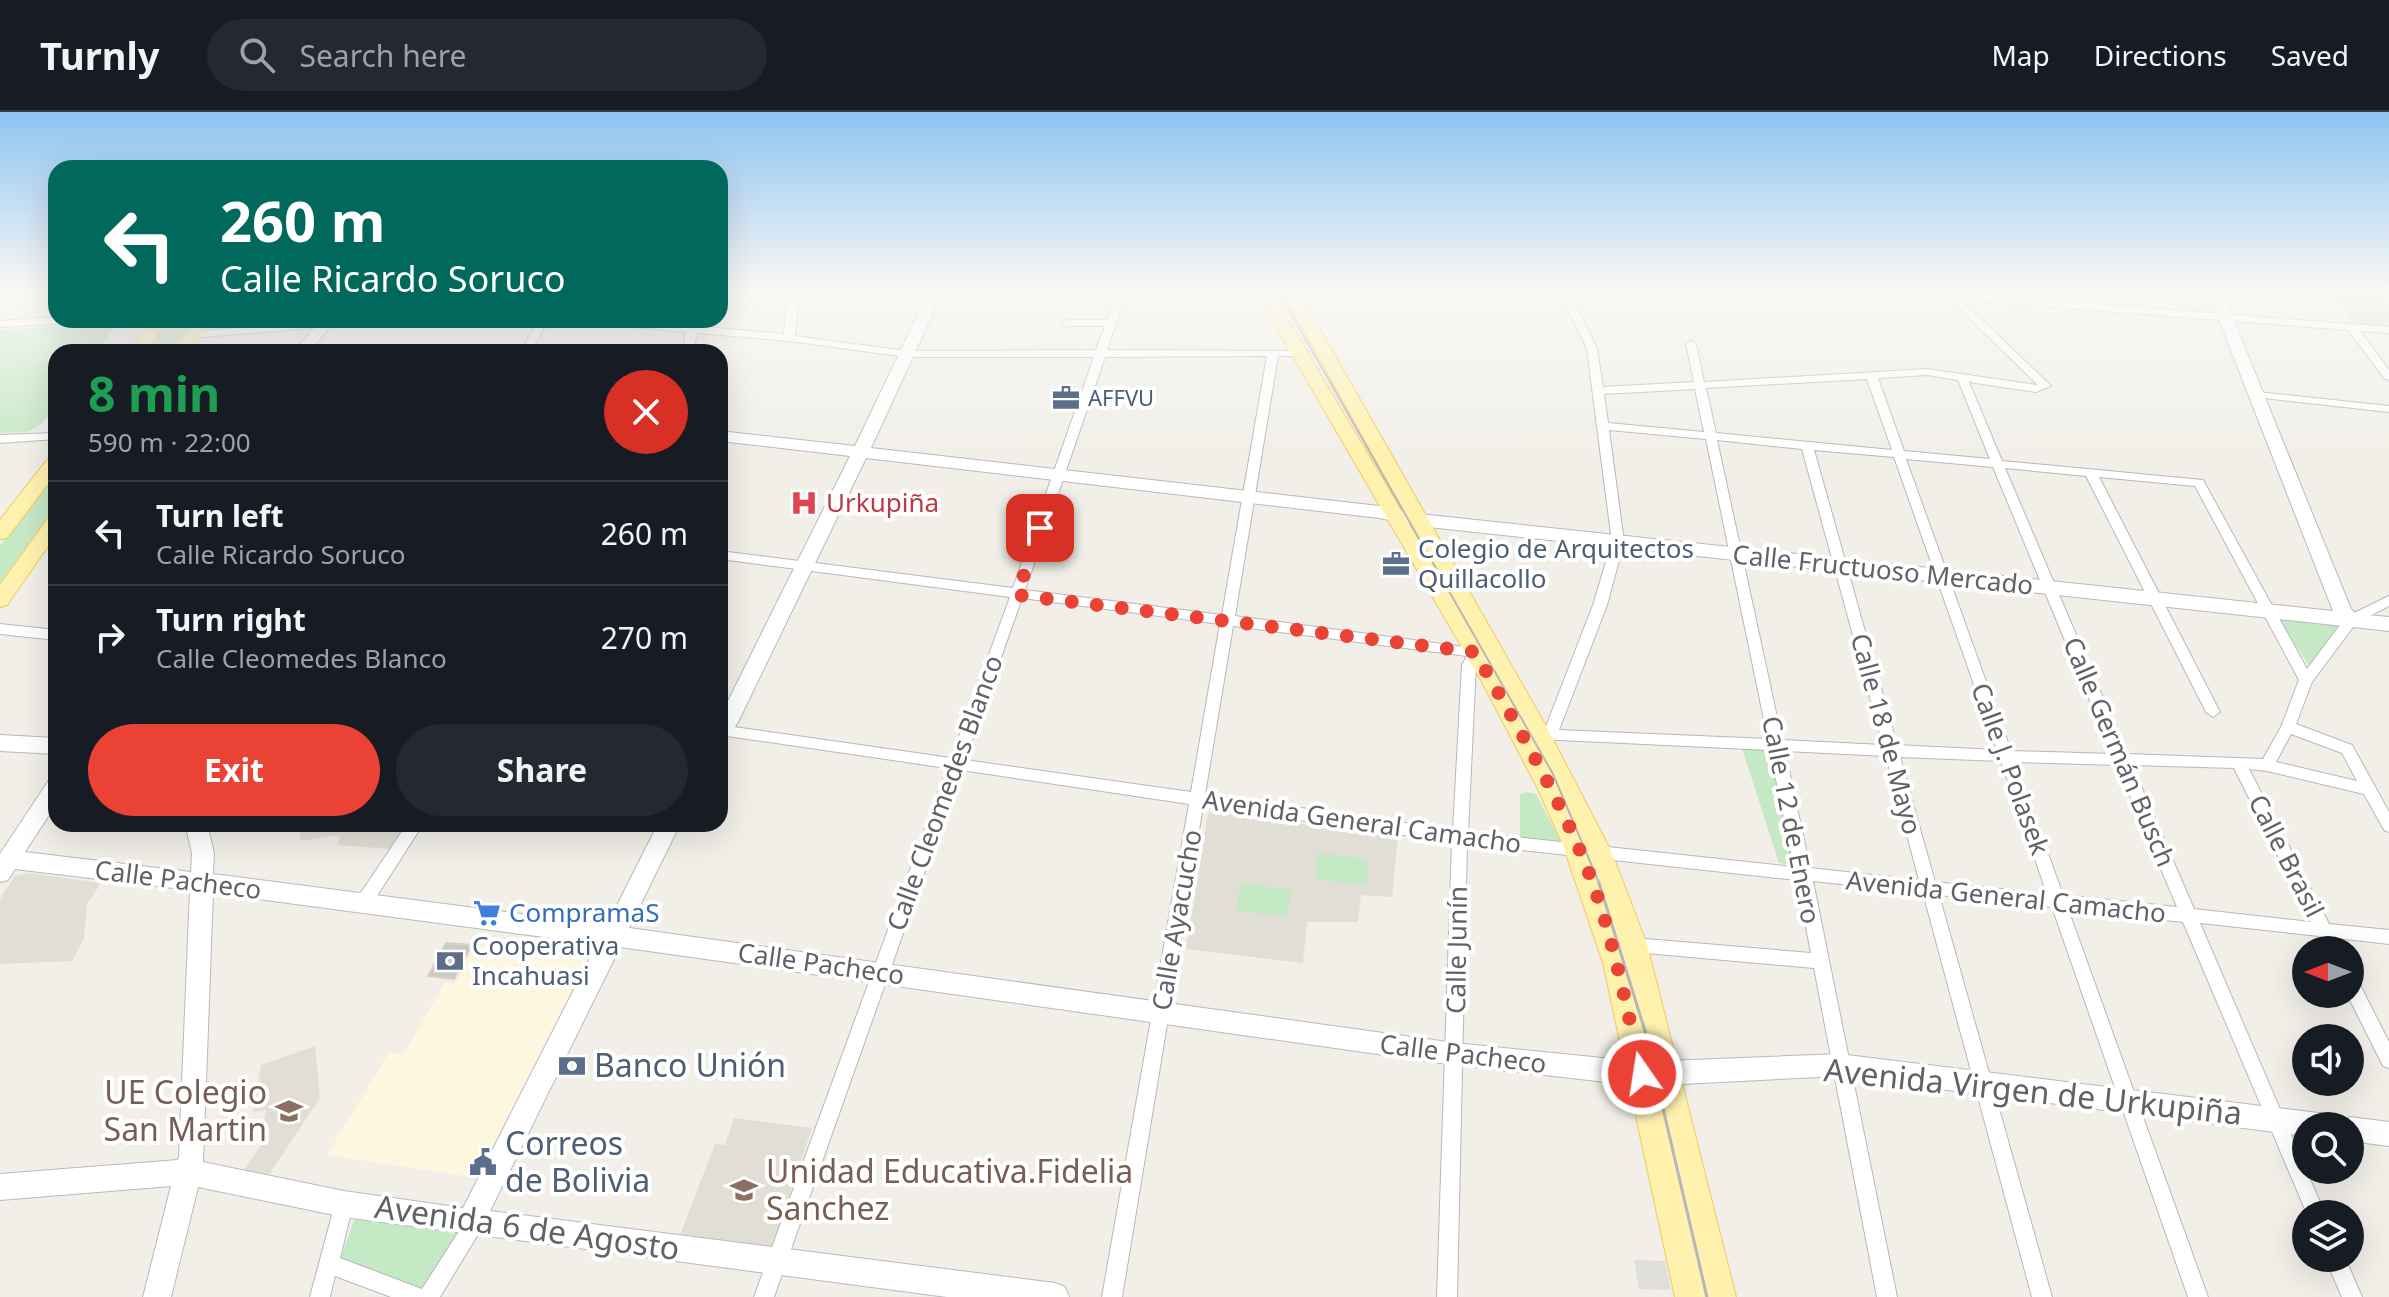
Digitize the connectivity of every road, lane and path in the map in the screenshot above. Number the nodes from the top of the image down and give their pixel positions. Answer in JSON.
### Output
{"nodes":[{"id":1,"x":836,"y":344,"type":"edge"},
{"id":2,"x":904,"y":344,"type":"edge"},
{"id":3,"x":905,"y":344,"type":"edge"},
{"id":4,"x":1105,"y":344,"type":"edge"},
{"id":5,"x":1298,"y":344,"type":"edge"},
{"id":6,"x":1316,"y":344,"type":"edge"},
{"id":7,"x":1590,"y":344,"type":"edge"},
{"id":8,"x":1691,"y":344,"type":"dead end"},
{"id":9,"x":2003,"y":344,"type":"edge"},
{"id":10,"x":2237,"y":344,"type":"edge"},
{"id":11,"x":2364,"y":344,"type":"edge"},
{"id":12,"x":900,"y":353,"type":"junction"},
{"id":13,"x":1102,"y":353,"type":"junction"},
{"id":14,"x":1304,"y":353,"type":"junction"},
{"id":15,"x":1273,"y":354,"type":"junction"},
{"id":16,"x":1871,"y":375,"type":"junction"},
{"id":17,"x":1962,"y":377,"type":"junction"},
{"id":18,"x":2389,"y":377,"type":"edge"},
{"id":19,"x":1700,"y":385,"type":"junction"},
{"id":20,"x":1598,"y":391,"type":"junction"},
{"id":21,"x":2258,"y":395,"type":"junction"},
{"id":22,"x":2389,"y":409,"type":"edge"},
{"id":23,"x":1603,"y":426,"type":"junction"},
{"id":24,"x":48,"y":436,"type":"edge"},
{"id":25,"x":728,"y":437,"type":"edge"},
{"id":26,"x":1711,"y":438,"type":"junction"},
{"id":27,"x":0,"y":439,"type":"edge"},
{"id":28,"x":1808,"y":448,"type":"junction"},
{"id":29,"x":855,"y":451,"type":"junction"},
{"id":30,"x":1902,"y":456,"type":"junction"},
{"id":31,"x":1996,"y":465,"type":"junction"},
{"id":32,"x":48,"y":470,"type":"edge"},
{"id":33,"x":2091,"y":474,"type":"junction"},
{"id":34,"x":1058,"y":475,"type":"junction"},
{"id":35,"x":1250,"y":497,"type":"junction"},
{"id":36,"x":1400,"y":514,"type":"junction"},
{"id":37,"x":48,"y":532,"type":"edge"},
{"id":38,"x":0,"y":533,"type":"edge"},
{"id":39,"x":1618,"y":537,"type":"junction"},
{"id":40,"x":1735,"y":550,"type":"junction"},
{"id":41,"x":728,"y":556,"type":"edge"},
{"id":42,"x":1838,"y":561,"type":"junction"},
{"id":43,"x":799,"y":564,"type":"junction"},
{"id":44,"x":1940,"y":572,"type":"junction"},
{"id":45,"x":2048,"y":584,"type":"junction"},
{"id":46,"x":2153,"y":594,"type":"junction"},
{"id":47,"x":1017,"y":595,"type":"junction"},
{"id":48,"x":0,"y":600,"type":"edge"},
{"id":49,"x":2389,"y":600,"type":"edge"},
{"id":50,"x":2265,"y":606,"type":"junction"},
{"id":51,"x":2354,"y":615,"type":"junction"},
{"id":52,"x":2389,"y":616,"type":"edge"},
{"id":53,"x":1229,"y":621,"type":"junction"},
{"id":54,"x":2389,"y":624,"type":"edge"},
{"id":55,"x":0,"y":629,"type":"edge"},
{"id":56,"x":48,"y":634,"type":"edge"},
{"id":57,"x":1475,"y":652,"type":"junction"},
{"id":58,"x":2306,"y":680,"type":"junction"},
{"id":59,"x":728,"y":693,"type":"edge"},
{"id":60,"x":2213,"y":712,"type":"dead end"},
{"id":61,"x":728,"y":722,"type":"edge"},
{"id":62,"x":2288,"y":727,"type":"junction"},
{"id":63,"x":728,"y":729,"type":"edge"},
{"id":64,"x":1545,"y":733,"type":"junction"},
{"id":65,"x":0,"y":743,"type":"edge"},
{"id":66,"x":1777,"y":745,"type":"junction"},
{"id":67,"x":48,"y":746,"type":"edge"},
{"id":68,"x":1890,"y":749,"type":"junction"},
{"id":69,"x":2005,"y":756,"type":"junction"},
{"id":70,"x":2121,"y":758,"type":"junction"},
{"id":71,"x":2238,"y":763,"type":"junction"},
{"id":72,"x":955,"y":765,"type":"junction"},
{"id":73,"x":2267,"y":765,"type":"junction"},
{"id":74,"x":2368,"y":789,"type":"junction"},
{"id":75,"x":48,"y":798,"type":"edge"},
{"id":76,"x":1198,"y":800,"type":"junction"},
{"id":77,"x":2389,"y":826,"type":"edge"},
{"id":78,"x":198,"y":832,"type":"edge"},
{"id":79,"x":410,"y":832,"type":"edge"},
{"id":80,"x":665,"y":832,"type":"edge"},
{"id":81,"x":1460,"y":837,"type":"junction"},
{"id":82,"x":1590,"y":852,"type":"junction"},
{"id":83,"x":3,"y":863,"type":"edge"},
{"id":84,"x":1804,"y":875,"type":"junction"},
{"id":85,"x":200,"y":884,"type":"junction"},
{"id":86,"x":1928,"y":888,"type":"junction"},
{"id":87,"x":364,"y":902,"type":"junction"},
{"id":88,"x":2057,"y":902,"type":"junction"},
{"id":89,"x":2188,"y":916,"type":"junction"},
{"id":90,"x":2324,"y":930,"type":"junction"},
{"id":91,"x":613,"y":936,"type":"junction"},
{"id":92,"x":2327,"y":936,"type":"edge"},
{"id":93,"x":2389,"y":937,"type":"edge"},
{"id":94,"x":1634,"y":945,"type":"junction"},
{"id":95,"x":1819,"y":961,"type":"junction"},
{"id":96,"x":879,"y":972,"type":"junction"},
{"id":97,"x":2363,"y":1008,"type":"edge"},
{"id":98,"x":1161,"y":1013,"type":"junction"},
{"id":99,"x":1455,"y":1054,"type":"junction"},
{"id":100,"x":2389,"y":1060,"type":"edge"},
{"id":101,"x":1839,"y":1065,"type":"junction"},
{"id":102,"x":1655,"y":1074,"type":"junction"},
{"id":103,"x":1982,"y":1083,"type":"junction"},
{"id":104,"x":2128,"y":1101,"type":"junction"},
{"id":105,"x":2275,"y":1120,"type":"junction"},
{"id":106,"x":2292,"y":1122,"type":"edge"},
{"id":107,"x":2364,"y":1131,"type":"edge"},
{"id":108,"x":2389,"y":1134,"type":"edge"},
{"id":109,"x":187,"y":1172,"type":"junction"},
{"id":110,"x":0,"y":1187,"type":"edge"},
{"id":111,"x":2310,"y":1200,"type":"edge"},
{"id":112,"x":344,"y":1204,"type":"junction"},
{"id":113,"x":474,"y":1222,"type":"junction"},
{"id":114,"x":777,"y":1261,"type":"junction"},
{"id":115,"x":329,"y":1264,"type":"junction"},
{"id":116,"x":2341,"y":1272,"type":"edge"},
{"id":117,"x":157,"y":1297,"type":"edge"},
{"id":118,"x":320,"y":1297,"type":"edge"},
{"id":119,"x":417,"y":1297,"type":"edge"},
{"id":120,"x":429,"y":1297,"type":"edge"},
{"id":121,"x":764,"y":1297,"type":"edge"},
{"id":122,"x":1055,"y":1297,"type":"edge"},
{"id":123,"x":1112,"y":1297,"type":"edge"},
{"id":124,"x":1447,"y":1297,"type":"edge"},
{"id":125,"x":1690,"y":1297,"type":"edge"},
{"id":126,"x":1721,"y":1297,"type":"edge"},
{"id":127,"x":1887,"y":1297,"type":"edge"},
{"id":128,"x":2042,"y":1297,"type":"edge"},
{"id":129,"x":2198,"y":1297,"type":"edge"},
{"id":130,"x":2352,"y":1297,"type":"edge"}],
"edges":[{"from":1,"to":12,"type":"street"},
{"from":2,"to":12,"type":"main road"},
{"from":3,"to":12,"type":"main road"},
{"from":4,"to":13,"type":"street","name":"Calle Cleomedes Blanco"},
{"from":5,"to":14,"type":"main road"},
{"from":6,"to":36,"type":"main road"},
{"from":7,"to":20,"type":"street"},
{"from":8,"to":19,"type":"street","name":"Calle 12 de Enero"},
{"from":9,"to":17,"type":"street"},
{"from":10,"to":21,"type":"main road"},
{"from":11,"to":18,"type":"street"},
{"from":12,"to":13,"type":"street"},
{"from":12,"to":29,"type":"main road"},
{"from":13,"to":15,"type":"street"},
{"from":13,"to":34,"type":"street","name":"Calle Cleomedes Blanco"},
{"from":14,"to":15,"type":"street"},
{"from":14,"to":36,"type":"main road"},
{"from":15,"to":35,"type":"street","name":"Calle Ayacucho"},
{"from":16,"to":17,"type":"street"},
{"from":16,"to":19,"type":"street"},
{"from":16,"to":30,"type":"street","name":"Calle J. Polasek"},
{"from":17,"to":31,"type":"street","name":"Calle Germán Busch"},
{"from":19,"to":20,"type":"street"},
{"from":19,"to":26,"type":"street","name":"Calle 12 de Enero"},
{"from":20,"to":23,"type":"street"},
{"from":21,"to":22,"type":"street"},
{"from":21,"to":51,"type":"main road"},
{"from":23,"to":26,"type":"street"},
{"from":23,"to":39,"type":"street"},
{"from":24,"to":27,"type":"street"},
{"from":25,"to":29,"type":"main road","name":"Calle Fructuoso Mercado"},
{"from":26,"to":28,"type":"street"},
{"from":26,"to":40,"type":"street","name":"Calle 12 de Enero"},
{"from":28,"to":30,"type":"street"},
{"from":28,"to":42,"type":"street","name":"Calle 18 de Mayo"},
{"from":29,"to":34,"type":"main road","name":"Calle Fructuoso Mercado"},
{"from":29,"to":43,"type":"main road"},
{"from":30,"to":31,"type":"street"},
{"from":30,"to":44,"type":"street","name":"Calle J. Polasek"},
{"from":31,"to":33,"type":"street"},
{"from":31,"to":45,"type":"street","name":"Calle Germán Busch"},
{"from":32,"to":38,"type":"main road"},
{"from":33,"to":46,"type":"street"},
{"from":33,"to":50,"type":"street"},
{"from":34,"to":35,"type":"main road","name":"Calle Fructuoso Mercado"},
{"from":34,"to":47,"type":"street","name":"Calle Cleomedes Blanco"},
{"from":35,"to":36,"type":"main road","name":"Calle Fructuoso Mercado"},
{"from":35,"to":53,"type":"street","name":"Calle Ayacucho"},
{"from":36,"to":39,"type":"main road","name":"Calle Fructuoso Mercado"},
{"from":36,"to":57,"type":"main road"},
{"from":36,"to":64,"type":"main road"},
{"from":37,"to":48,"type":"main road"},
{"from":39,"to":40,"type":"main road","name":"Calle Fructuoso Mercado"},
{"from":39,"to":64,"type":"street"},
{"from":40,"to":42,"type":"main road","name":"Calle Fructuoso Mercado"},
{"from":40,"to":66,"type":"street","name":"Calle 12 de Enero"},
{"from":41,"to":43,"type":"street"},
{"from":42,"to":44,"type":"main road","name":"Calle Fructuoso Mercado"},
{"from":42,"to":68,"type":"street","name":"Calle 18 de Mayo"},
{"from":43,"to":47,"type":"street"},
{"from":43,"to":59,"type":"main road"},
{"from":43,"to":61,"type":"main road"},
{"from":44,"to":45,"type":"main road","name":"Calle Fructuoso Mercado"},
{"from":44,"to":69,"type":"street","name":"Calle J. Polasek"},
{"from":45,"to":46,"type":"main road","name":"Calle Fructuoso Mercado"},
{"from":45,"to":70,"type":"street","name":"Calle Germán Busch"},
{"from":46,"to":50,"type":"main road","name":"Calle Fructuoso Mercado"},
{"from":46,"to":60,"type":"street"},
{"from":47,"to":53,"type":"street"},
{"from":47,"to":72,"type":"street","name":"Calle Cleomedes Blanco"},
{"from":49,"to":51,"type":"street","name":"Calle Brasil"},
{"from":50,"to":51,"type":"main road","name":"Calle Fructuoso Mercado"},
{"from":50,"to":58,"type":"street"},
{"from":51,"to":52,"type":"main road","name":"Calle Fructuoso Mercado"},
{"from":51,"to":54,"type":"main road","name":"Calle Fructuoso Mercado"},
{"from":51,"to":58,"type":"street","name":"Calle Brasil"},
{"from":53,"to":57,"type":"street"},
{"from":53,"to":76,"type":"street","name":"Calle Ayacucho"},
{"from":55,"to":56,"type":"street"},
{"from":57,"to":81,"type":"street","name":"Calle Junín"},
{"from":57,"to":82,"type":"main road"},
{"from":58,"to":62,"type":"street","name":"Calle Brasil"},
{"from":62,"to":73,"type":"street","name":"Calle Brasil"},
{"from":62,"to":74,"type":"street"},
{"from":63,"to":72,"type":"street","name":"Avenida General Camacho"},
{"from":64,"to":66,"type":"street"},
{"from":64,"to":82,"type":"main road"},
{"from":65,"to":67,"type":"main road"},
{"from":66,"to":68,"type":"street"},
{"from":66,"to":84,"type":"street","name":"Calle 12 de Enero"},
{"from":68,"to":69,"type":"street"},
{"from":68,"to":86,"type":"street","name":"Calle 18 de Mayo"},
{"from":69,"to":70,"type":"street"},
{"from":69,"to":88,"type":"street","name":"Calle J. Polasek"},
{"from":70,"to":71,"type":"street"},
{"from":70,"to":89,"type":"street","name":"Calle Germán Busch"},
{"from":71,"to":73,"type":"street"},
{"from":71,"to":90,"type":"street","name":"Calle Brasil"},
{"from":72,"to":76,"type":"street","name":"Avenida General Camacho"},
{"from":72,"to":96,"type":"street","name":"Calle Cleomedes Blanco"},
{"from":73,"to":74,"type":"street"},
{"from":74,"to":77,"type":"street"},
{"from":75,"to":83,"type":"main road"},
{"from":76,"to":81,"type":"street","name":"Avenida General Camacho"},
{"from":76,"to":98,"type":"street","name":"Calle Ayacucho"},
{"from":78,"to":85,"type":"main road"},
{"from":79,"to":87,"type":"street"},
{"from":80,"to":91,"type":"main road"},
{"from":81,"to":82,"type":"street","name":"Avenida General Camacho"},
{"from":81,"to":99,"type":"street","name":"Calle Junín"},
{"from":82,"to":84,"type":"street","name":"Avenida General Camacho"},
{"from":82,"to":94,"type":"main road"},
{"from":82,"to":102,"type":"main road"},
{"from":83,"to":85,"type":"main road","name":"Calle Pacheco"},
{"from":84,"to":86,"type":"street","name":"Avenida General Camacho"},
{"from":84,"to":95,"type":"street","name":"Calle 12 de Enero"},
{"from":85,"to":87,"type":"main road","name":"Calle Pacheco"},
{"from":85,"to":109,"type":"main road"},
{"from":86,"to":88,"type":"street","name":"Avenida General Camacho"},
{"from":86,"to":103,"type":"street","name":"Calle 18 de Mayo"},
{"from":87,"to":91,"type":"main road","name":"Calle Pacheco"},
{"from":88,"to":89,"type":"street","name":"Avenida General Camacho"},
{"from":88,"to":104,"type":"street","name":"Calle J. Polasek"},
{"from":89,"to":90,"type":"street","name":"Avenida General Camacho"},
{"from":89,"to":105,"type":"street","name":"Calle Germán Busch"},
{"from":90,"to":92,"type":"street","name":"Calle Brasil"},
{"from":90,"to":93,"type":"street","name":"Avenida General Camacho"},
{"from":91,"to":96,"type":"main road","name":"Calle Pacheco"},
{"from":91,"to":113,"type":"main road"},
{"from":94,"to":95,"type":"street"},
{"from":94,"to":102,"type":"main road"},
{"from":95,"to":101,"type":"street","name":"Calle 12 de Enero"},
{"from":96,"to":98,"type":"main road","name":"Calle Pacheco"},
{"from":96,"to":114,"type":"street","name":"Calle Cleomedes Blanco"},
{"from":97,"to":100,"type":"street"},
{"from":98,"to":99,"type":"main road","name":"Calle Pacheco"},
{"from":98,"to":123,"type":"street","name":"Calle Ayacucho"},
{"from":99,"to":102,"type":"main road","name":"Calle Pacheco"},
{"from":99,"to":124,"type":"street","name":"Calle Junín"},
{"from":101,"to":102,"type":"main road","name":"Avenida Virgen de Urkupiña"},
{"from":101,"to":103,"type":"main road","name":"Avenida Virgen de Urkupiña"},
{"from":101,"to":127,"type":"street","name":"Calle 12 de Enero"},
{"from":102,"to":125,"type":"main road"},
{"from":102,"to":126,"type":"main road"},
{"from":103,"to":104,"type":"main road","name":"Avenida Virgen de Urkupiña"},
{"from":103,"to":128,"type":"street","name":"Calle 18 de Mayo"},
{"from":104,"to":105,"type":"main road","name":"Avenida Virgen de Urkupiña"},
{"from":104,"to":129,"type":"street","name":"Calle J. Polasek"},
{"from":105,"to":106,"type":"main road","name":"Avenida Virgen de Urkupiña"},
{"from":105,"to":111,"type":"street","name":"Calle Germán Busch"},
{"from":107,"to":108,"type":"main road"},
{"from":109,"to":110,"type":"main road","name":"Avenida 6 de Agosto"},
{"from":109,"to":112,"type":"main road","name":"Avenida 6 de Agosto"},
{"from":109,"to":117,"type":"main road"},
{"from":112,"to":113,"type":"main road","name":"Avenida 6 de Agosto"},
{"from":112,"to":115,"type":"street"},
{"from":113,"to":114,"type":"main road","name":"Avenida 6 de Agosto"},
{"from":113,"to":120,"type":"street"},
{"from":114,"to":121,"type":"street","name":"Calle Cleomedes Blanco"},
{"from":114,"to":122,"type":"main road","name":"Avenida 6 de Agosto"},
{"from":115,"to":118,"type":"street"},
{"from":115,"to":119,"type":"street"},
{"from":116,"to":130,"type":"street"}]}
